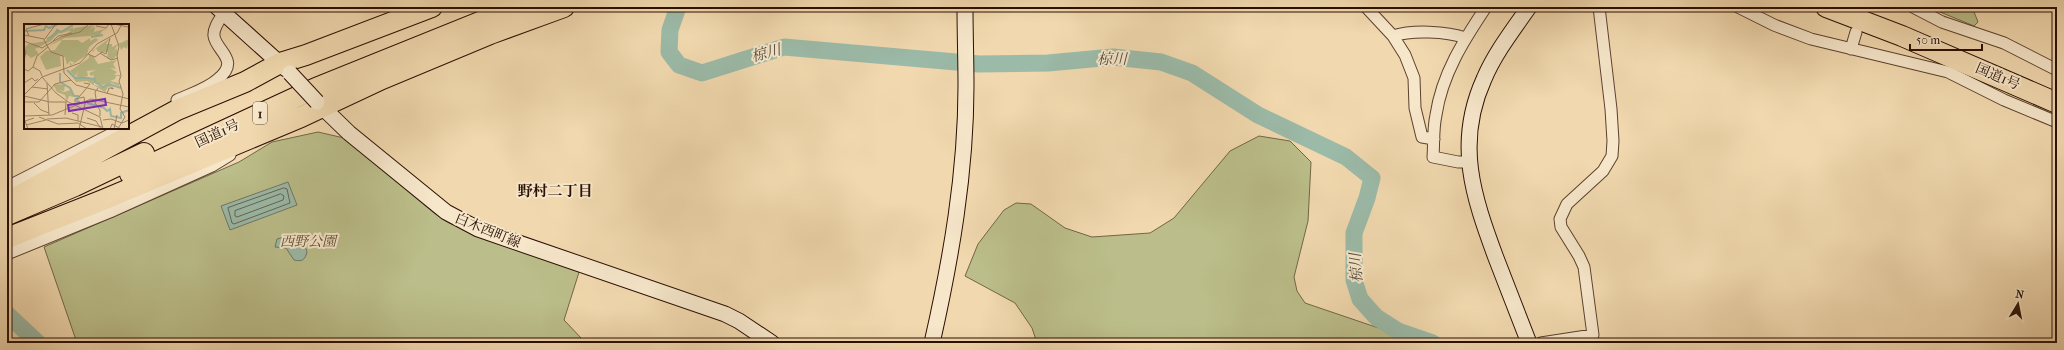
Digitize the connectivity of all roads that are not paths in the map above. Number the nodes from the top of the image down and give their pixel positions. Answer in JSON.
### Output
{"nodes":[{"id":1,"x":432,"y":7,"type":"edge"},
{"id":2,"x":509,"y":7,"type":"edge"},
{"id":3,"x":517,"y":7,"type":"edge"},
{"id":4,"x":564,"y":7,"type":"edge"},
{"id":5,"x":964,"y":7,"type":"edge"},
{"id":6,"x":1366,"y":7,"type":"edge"},
{"id":7,"x":1486,"y":7,"type":"edge"},
{"id":8,"x":1529,"y":7,"type":"edge"},
{"id":9,"x":1598,"y":7,"type":"edge"},
{"id":10,"x":1738,"y":7,"type":"edge"},
{"id":11,"x":1826,"y":7,"type":"edge"},
{"id":12,"x":1913,"y":7,"type":"edge"},
{"id":13,"x":220,"y":10,"type":"edge"},
{"id":14,"x":1856,"y":32,"type":"dead end"},
{"id":15,"x":1393,"y":36,"type":"junction"},
{"id":16,"x":1465,"y":38,"type":"junction"},
{"id":17,"x":1851,"y":50,"type":"junction"},
{"id":18,"x":285,"y":68,"type":"junction"},
{"id":19,"x":2057,"y":70,"type":"edge"},
{"id":20,"x":2057,"y":103,"type":"edge"},
{"id":21,"x":319,"y":104,"type":"junction"},
{"id":22,"x":2057,"y":122,"type":"edge"},
{"id":23,"x":129,"y":124,"type":"edge"},
{"id":24,"x":120,"y":129,"type":"edge"},
{"id":25,"x":248,"y":138,"type":"junction"},
{"id":26,"x":1434,"y":139,"type":"junction"},
{"id":27,"x":1469,"y":162,"type":"junction"},
{"id":28,"x":7,"y":187,"type":"edge"},
{"id":29,"x":7,"y":202,"type":"edge"},
{"id":30,"x":7,"y":215,"type":"edge"},
{"id":31,"x":7,"y":229,"type":"edge"},
{"id":32,"x":7,"y":238,"type":"edge"},
{"id":33,"x":7,"y":254,"type":"edge"},
{"id":34,"x":772,"y":343,"type":"edge"},
{"id":35,"x":932,"y":343,"type":"edge"},
{"id":36,"x":1529,"y":343,"type":"edge"},
{"id":37,"x":1541,"y":343,"type":"edge"}],
"edges":[{"from":1,"to":18,"type":"highway"},
{"from":2,"to":30,"type":"highway","name":"国道1号","number":"1"},
{"from":3,"to":31,"type":"highway","name":"国道1号","number":"1"},
{"from":4,"to":21,"type":"highway"},
{"from":5,"to":35,"type":"street"},
{"from":6,"to":15,"type":"street"},
{"from":7,"to":16,"type":"street"},
{"from":8,"to":27,"type":"street"},
{"from":9,"to":37,"type":"street"},
{"from":10,"to":17,"type":"street"},
{"from":11,"to":20,"type":"highway","name":"国道1号"},
{"from":12,"to":19,"type":"street"},
{"from":13,"to":18,"type":"street","name":"白木西町線"},
{"from":13,"to":23,"type":"street"},
{"from":14,"to":17,"type":"street"},
{"from":15,"to":16,"type":"street"},
{"from":15,"to":26,"type":"street"},
{"from":16,"to":26,"type":"street"},
{"from":17,"to":22,"type":"street"},
{"from":18,"to":21,"type":"street","name":"白木西町線","bridge":true},
{"from":18,"to":29,"type":"highway"},
{"from":21,"to":25,"type":"highway"},
{"from":21,"to":34,"type":"street","name":"白木西町線"},
{"from":24,"to":28,"type":"street"},
{"from":25,"to":32,"type":"highway"},
{"from":25,"to":33,"type":"street"},
{"from":26,"to":27,"type":"street"},
{"from":27,"to":36,"type":"street"}]}
